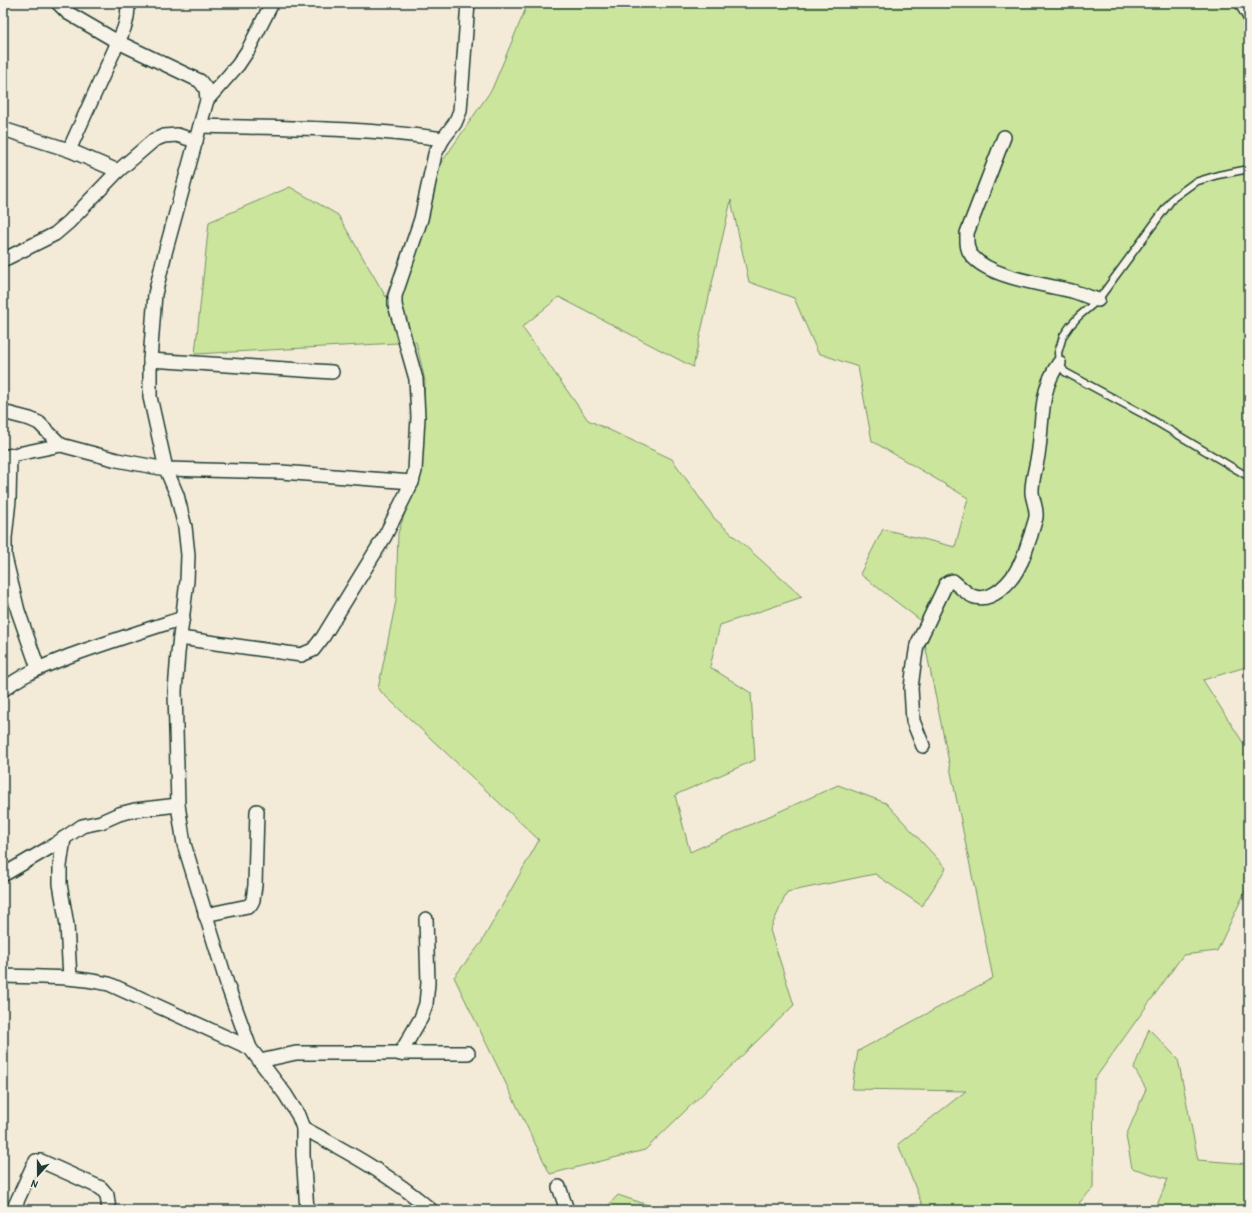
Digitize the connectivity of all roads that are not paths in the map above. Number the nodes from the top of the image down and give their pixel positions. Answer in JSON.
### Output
{"nodes":[{"id":1,"x":58,"y":3,"type":"edge"},
{"id":2,"x":128,"y":3,"type":"edge"},
{"id":3,"x":272,"y":3,"type":"edge"},
{"id":4,"x":468,"y":3,"type":"edge"},
{"id":5,"x":1238,"y":3,"type":"edge"},
{"id":6,"x":1249,"y":23,"type":"edge"},
{"id":7,"x":118,"y":42,"type":"junction"},
{"id":8,"x":207,"y":100,"type":"junction"},
{"id":9,"x":200,"y":126,"type":"junction"},
{"id":10,"x":3,"y":129,"type":"edge"},
{"id":11,"x":1004,"y":138,"type":"dead end"},
{"id":12,"x":443,"y":139,"type":"junction"},
{"id":13,"x":196,"y":141,"type":"junction"},
{"id":14,"x":69,"y":150,"type":"junction"},
{"id":15,"x":1249,"y":169,"type":"edge"},
{"id":16,"x":118,"y":171,"type":"junction"},
{"id":17,"x":3,"y":260,"type":"edge"},
{"id":18,"x":1098,"y":300,"type":"junction"},
{"id":19,"x":150,"y":360,"type":"junction"},
{"id":20,"x":1059,"y":363,"type":"junction"},
{"id":21,"x":332,"y":372,"type":"dead end"},
{"id":22,"x":3,"y":412,"type":"edge"},
{"id":23,"x":61,"y":445,"type":"junction"},
{"id":24,"x":6,"y":456,"type":"edge"},
{"id":25,"x":166,"y":469,"type":"junction"},
{"id":26,"x":1249,"y":477,"type":"edge"},
{"id":27,"x":412,"y":482,"type":"junction"},
{"id":28,"x":4,"y":538,"type":"edge"},
{"id":29,"x":183,"y":618,"type":"junction"},
{"id":30,"x":180,"y":638,"type":"junction"},
{"id":31,"x":38,"y":668,"type":"junction"},
{"id":32,"x":3,"y":690,"type":"edge"},
{"id":33,"x":923,"y":746,"type":"dead end"},
{"id":34,"x":178,"y":805,"type":"junction"},
{"id":35,"x":256,"y":811,"type":"dead end"},
{"id":36,"x":64,"y":838,"type":"junction"},
{"id":37,"x":3,"y":875,"type":"edge"},
{"id":38,"x":205,"y":915,"type":"junction"},
{"id":39,"x":426,"y":919,"type":"dead end"},
{"id":40,"x":3,"y":976,"type":"edge"},
{"id":41,"x":70,"y":978,"type":"junction"},
{"id":42,"x":250,"y":1048,"type":"junction"},
{"id":43,"x":468,"y":1053,"type":"dead end"},
{"id":44,"x":400,"y":1054,"type":"junction"},
{"id":45,"x":260,"y":1061,"type":"junction"},
{"id":46,"x":303,"y":1128,"type":"junction"},
{"id":47,"x":560,"y":1187,"type":"dead end"},
{"id":48,"x":3,"y":1201,"type":"edge"},
{"id":49,"x":12,"y":1210,"type":"edge"},
{"id":50,"x":109,"y":1210,"type":"edge"},
{"id":51,"x":307,"y":1210,"type":"edge"},
{"id":52,"x":431,"y":1210,"type":"edge"},
{"id":53,"x":567,"y":1210,"type":"edge"}],
"edges":[{"from":1,"to":7,"type":"street"},
{"from":2,"to":7,"type":"street"},
{"from":3,"to":8,"type":"street"},
{"from":4,"to":12,"type":"street"},
{"from":5,"to":6,"type":"lane"},
{"from":7,"to":8,"type":"street"},
{"from":7,"to":14,"type":"street"},
{"from":8,"to":9,"type":"street"},
{"from":9,"to":12,"type":"street"},
{"from":9,"to":13,"type":"street"},
{"from":10,"to":14,"type":"street"},
{"from":11,"to":18,"type":"street"},
{"from":12,"to":27,"type":"street"},
{"from":13,"to":16,"type":"street"},
{"from":13,"to":19,"type":"street"},
{"from":14,"to":16,"type":"street"},
{"from":15,"to":18,"type":"lane"},
{"from":16,"to":17,"type":"street"},
{"from":18,"to":20,"type":"lane"},
{"from":19,"to":21,"type":"street"},
{"from":19,"to":25,"type":"street"},
{"from":20,"to":26,"type":"lane"},
{"from":20,"to":33,"type":"street"},
{"from":22,"to":23,"type":"street"},
{"from":23,"to":24,"type":"street"},
{"from":23,"to":25,"type":"street"},
{"from":24,"to":28,"type":"street"},
{"from":25,"to":27,"type":"street"},
{"from":25,"to":29,"type":"street"},
{"from":27,"to":30,"type":"street"},
{"from":28,"to":31,"type":"street"},
{"from":29,"to":30,"type":"street"},
{"from":29,"to":31,"type":"street"},
{"from":30,"to":34,"type":"street"},
{"from":31,"to":32,"type":"street"},
{"from":34,"to":36,"type":"street"},
{"from":34,"to":38,"type":"street"},
{"from":35,"to":38,"type":"street"},
{"from":36,"to":37,"type":"street"},
{"from":36,"to":41,"type":"street"},
{"from":38,"to":42,"type":"street"},
{"from":39,"to":44,"type":"street"},
{"from":40,"to":41,"type":"street"},
{"from":41,"to":42,"type":"street"},
{"from":42,"to":45,"type":"street"},
{"from":43,"to":44,"type":"street"},
{"from":44,"to":45,"type":"street"},
{"from":45,"to":46,"type":"street"},
{"from":46,"to":51,"type":"street"},
{"from":46,"to":52,"type":"street"},
{"from":47,"to":53,"type":"street"},
{"from":48,"to":49,"type":"street"},
{"from":49,"to":50,"type":"street"}]}
